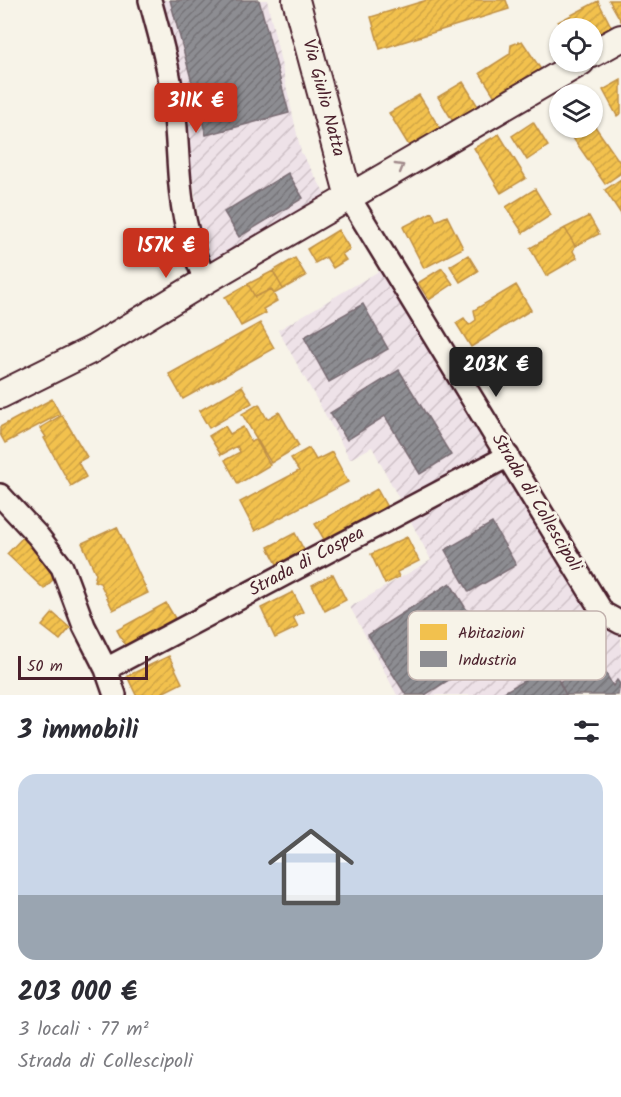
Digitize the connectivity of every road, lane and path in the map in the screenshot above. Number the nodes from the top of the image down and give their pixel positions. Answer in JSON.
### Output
{"nodes":[{"id":1,"x":150,"y":0,"type":"edge"},
{"id":2,"x":296,"y":0,"type":"edge"},
{"id":3,"x":621,"y":38,"type":"edge"},
{"id":4,"x":603,"y":48,"type":"edge"},
{"id":5,"x":563,"y":72,"type":"edge"},
{"id":6,"x":349,"y":197,"type":"junction"},
{"id":7,"x":205,"y":281,"type":"junction"},
{"id":8,"x":0,"y":395,"type":"edge"},
{"id":9,"x":508,"y":456,"type":"junction"},
{"id":10,"x":0,"y":495,"type":"edge"},
{"id":11,"x":602,"y":611,"type":"edge"},
{"id":12,"x":606,"y":615,"type":"edge"},
{"id":13,"x":621,"y":623,"type":"edge"},
{"id":14,"x":106,"y":669,"type":"junction"},
{"id":15,"x":115,"y":695,"type":"edge"}],
"edges":[{"from":1,"to":7,"type":"street"},
{"from":2,"to":6,"type":"street","name":"Via Giulio Natta"},
{"from":3,"to":4,"type":"street"},
{"from":6,"to":5,"type":"street","one_way":true},
{"from":6,"to":7,"type":"street"},
{"from":6,"to":9,"type":"street","name":"Strada di Collescipoli"},
{"from":7,"to":8,"type":"street"},
{"from":9,"to":11,"type":"street","name":"Strada di Collescipoli"},
{"from":9,"to":14,"type":"street","name":"Strada di Cospea"},
{"from":10,"to":14,"type":"street"},
{"from":12,"to":13,"type":"street","name":"Strada di Collescipoli"},
{"from":14,"to":15,"type":"street"}]}
